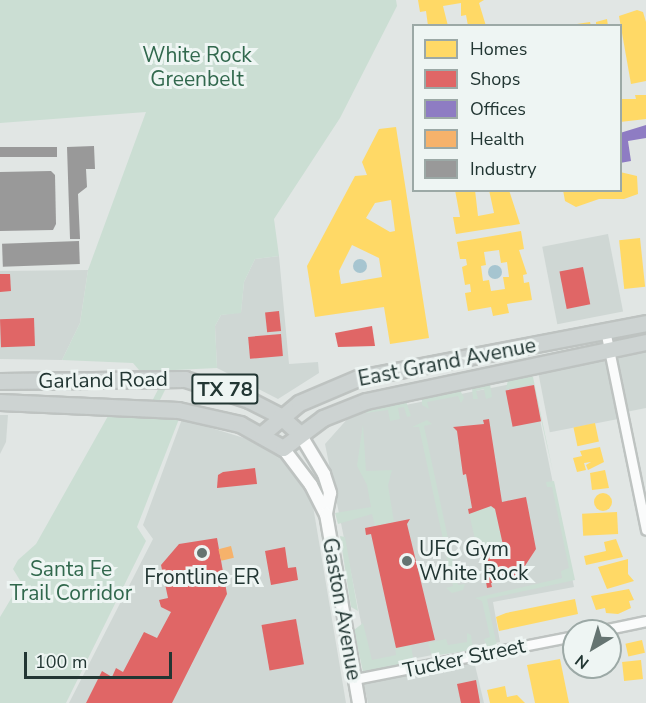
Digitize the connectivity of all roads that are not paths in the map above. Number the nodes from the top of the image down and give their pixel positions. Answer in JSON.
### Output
{"nodes":[{"id":1,"x":646,"y":323,"type":"edge"},
{"id":2,"x":605,"y":330,"type":"junction"},
{"id":3,"x":646,"y":342,"type":"edge"},
{"id":4,"x":609,"y":351,"type":"junction"},
{"id":5,"x":0,"y":381,"type":"edge"},
{"id":6,"x":0,"y":402,"type":"edge"},
{"id":7,"x":280,"y":416,"type":"junction"},
{"id":8,"x":262,"y":434,"type":"junction"},
{"id":9,"x":300,"y":434,"type":"junction"},
{"id":10,"x":283,"y":448,"type":"junction"},
{"id":11,"x":326,"y":514,"type":"junction"},
{"id":12,"x":646,"y":530,"type":"edge"},
{"id":13,"x":646,"y":621,"type":"edge"},
{"id":14,"x":622,"y":626,"type":"edge"},
{"id":15,"x":562,"y":638,"type":"edge"},
{"id":16,"x":355,"y":679,"type":"junction"},
{"id":17,"x":359,"y":703,"type":"edge"}],
"edges":[{"from":1,"to":2,"type":"main road","name":"East Grand Avenue","number":"TX 78"},
{"from":2,"to":4,"type":"street"},
{"from":2,"to":7,"type":"main road","name":"East Grand Avenue","number":"TX 78"},
{"from":3,"to":4,"type":"main road","name":"East Grand Avenue"},
{"from":4,"to":9,"type":"main road","name":"East Grand Avenue"},
{"from":4,"to":12,"type":"street"},
{"from":5,"to":7,"type":"main road","name":"Garland Road","number":"TX 78"},
{"from":6,"to":8,"type":"main road","name":"Garland Road","number":"TX 78"},
{"from":7,"to":8,"type":"main road","name":"East Grand Avenue","number":"TX 78"},
{"from":7,"to":9,"type":"main road","name":"Garland Road","number":"TX 78"},
{"from":8,"to":10,"type":"main road","name":"Garland Road","number":"TX 78"},
{"from":9,"to":10,"type":"main road","name":"East Grand Avenue"},
{"from":9,"to":11,"type":"street","name":"Gaston Avenue"},
{"from":10,"to":11,"type":"street","name":"Gaston Avenue"},
{"from":11,"to":16,"type":"street","name":"Gaston Avenue"},
{"from":13,"to":14,"type":"street"},
{"from":15,"to":16,"type":"street","name":"Tucker Street"},
{"from":16,"to":17,"type":"street","name":"Gaston Avenue"}]}
